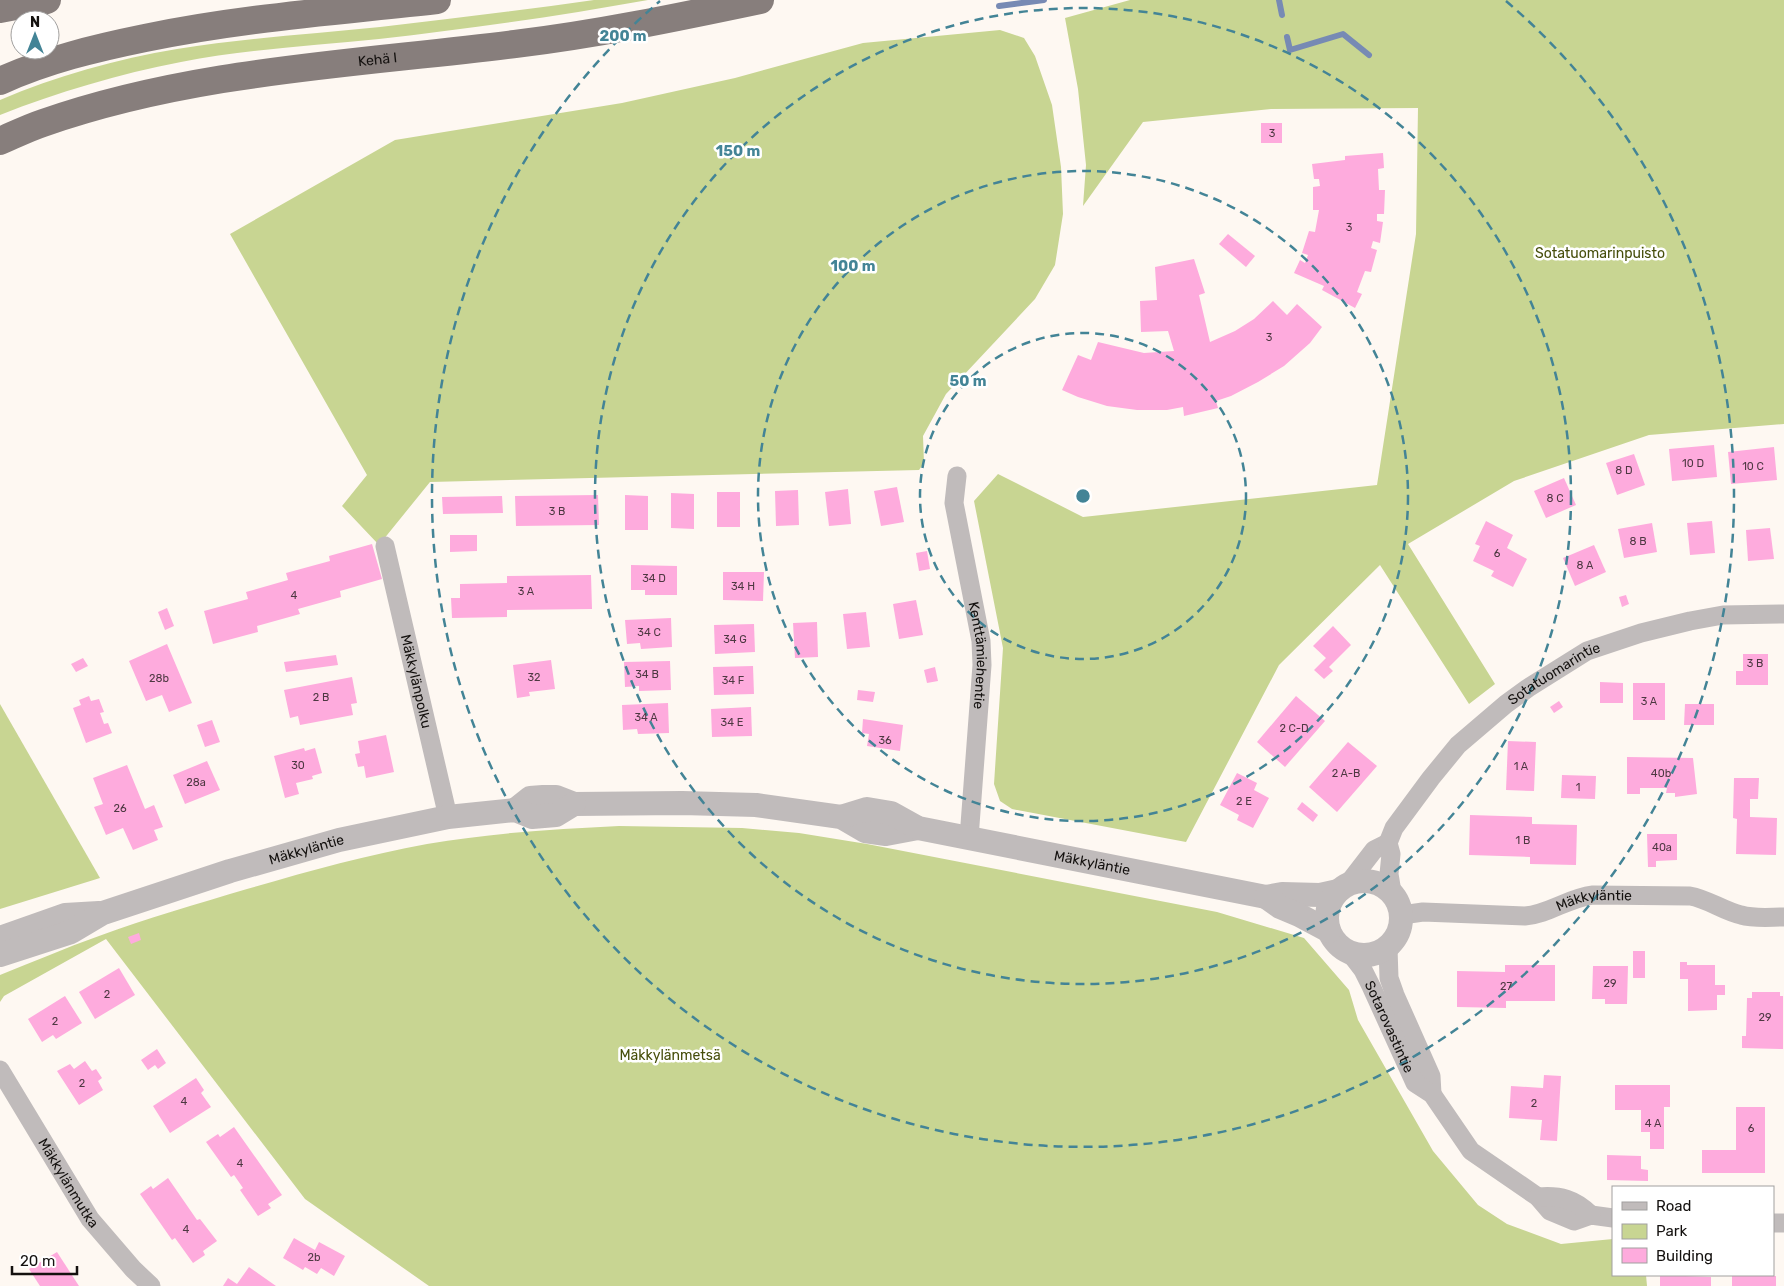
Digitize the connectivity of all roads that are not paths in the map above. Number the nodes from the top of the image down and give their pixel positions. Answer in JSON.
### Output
{"nodes":[{"id":1,"x":47,"y":0,"type":"edge"},
{"id":2,"x":437,"y":0,"type":"edge"},
{"id":3,"x":760,"y":0,"type":"edge"},
{"id":4,"x":0,"y":9,"type":"edge"},
{"id":5,"x":0,"y":81,"type":"edge"},
{"id":6,"x":0,"y":141,"type":"edge"},
{"id":7,"x":957,"y":476,"type":"dead end"},
{"id":8,"x":385,"y":546,"type":"dead end"},
{"id":9,"x":1784,"y":614,"type":"edge"},
{"id":10,"x":448,"y":818,"type":"junction"},
{"id":11,"x":969,"y":838,"type":"junction"},
{"id":12,"x":1388,"y":843,"type":"junction"},
{"id":13,"x":1343,"y":888,"type":"junction"},
{"id":14,"x":1392,"y":892,"type":"junction"},
{"id":15,"x":1266,"y":897,"type":"junction"},
{"id":16,"x":103,"y":913,"type":"junction"},
{"id":17,"x":1402,"y":915,"type":"junction"},
{"id":18,"x":1784,"y":917,"type":"edge"},
{"id":19,"x":1329,"y":931,"type":"junction"},
{"id":20,"x":0,"y":938,"type":"edge"},
{"id":21,"x":1388,"y":948,"type":"junction"},
{"id":22,"x":1350,"y":953,"type":"junction"},
{"id":23,"x":0,"y":955,"type":"edge"},
{"id":24,"x":0,"y":1070,"type":"edge"},
{"id":25,"x":1432,"y":1094,"type":"junction"},
{"id":26,"x":1612,"y":1218,"type":"edge"},
{"id":27,"x":151,"y":1286,"type":"edge"}],
"edges":[{"from":1,"to":4,"type":"highway"},
{"from":2,"to":5,"type":"highway"},
{"from":3,"to":6,"type":"highway","name":"Kehä I"},
{"from":7,"to":11,"type":"street","name":"Kenttämiehentie"},
{"from":8,"to":10,"type":"street","name":"Mäkkylänpolku"},
{"from":9,"to":12,"type":"street","name":"Sotatuomarintie"},
{"from":10,"to":11,"type":"street","name":"Mäkkyläntie"},
{"from":10,"to":16,"type":"street","name":"Mäkkyläntie"},
{"from":11,"to":15,"type":"street","name":"Mäkkyläntie"},
{"from":12,"to":13,"type":"street","name":"Sotatuomarintie"},
{"from":12,"to":14,"type":"street"},
{"from":13,"to":14,"type":"street"},
{"from":13,"to":15,"type":"street","name":"Mäkkyläntie"},
{"from":13,"to":19,"type":"street"},
{"from":14,"to":17,"type":"street"},
{"from":15,"to":19,"type":"street","name":"Mäkkyläntie"},
{"from":16,"to":20,"type":"street","name":"Mäkkyläntie"},
{"from":16,"to":23,"type":"street","name":"Mäkkyläntie"},
{"from":17,"to":18,"type":"street","name":"Mäkkyläntie"},
{"from":17,"to":21,"type":"street"},
{"from":19,"to":22,"type":"street"},
{"from":21,"to":22,"type":"street"},
{"from":21,"to":25,"type":"street","name":"Sotarovastintie"},
{"from":22,"to":25,"type":"street","name":"Sotarovastintie"},
{"from":24,"to":27,"type":"street","name":"Mäkkylänmutka"},
{"from":25,"to":26,"type":"street","name":"Sotarovastintie"}]}
